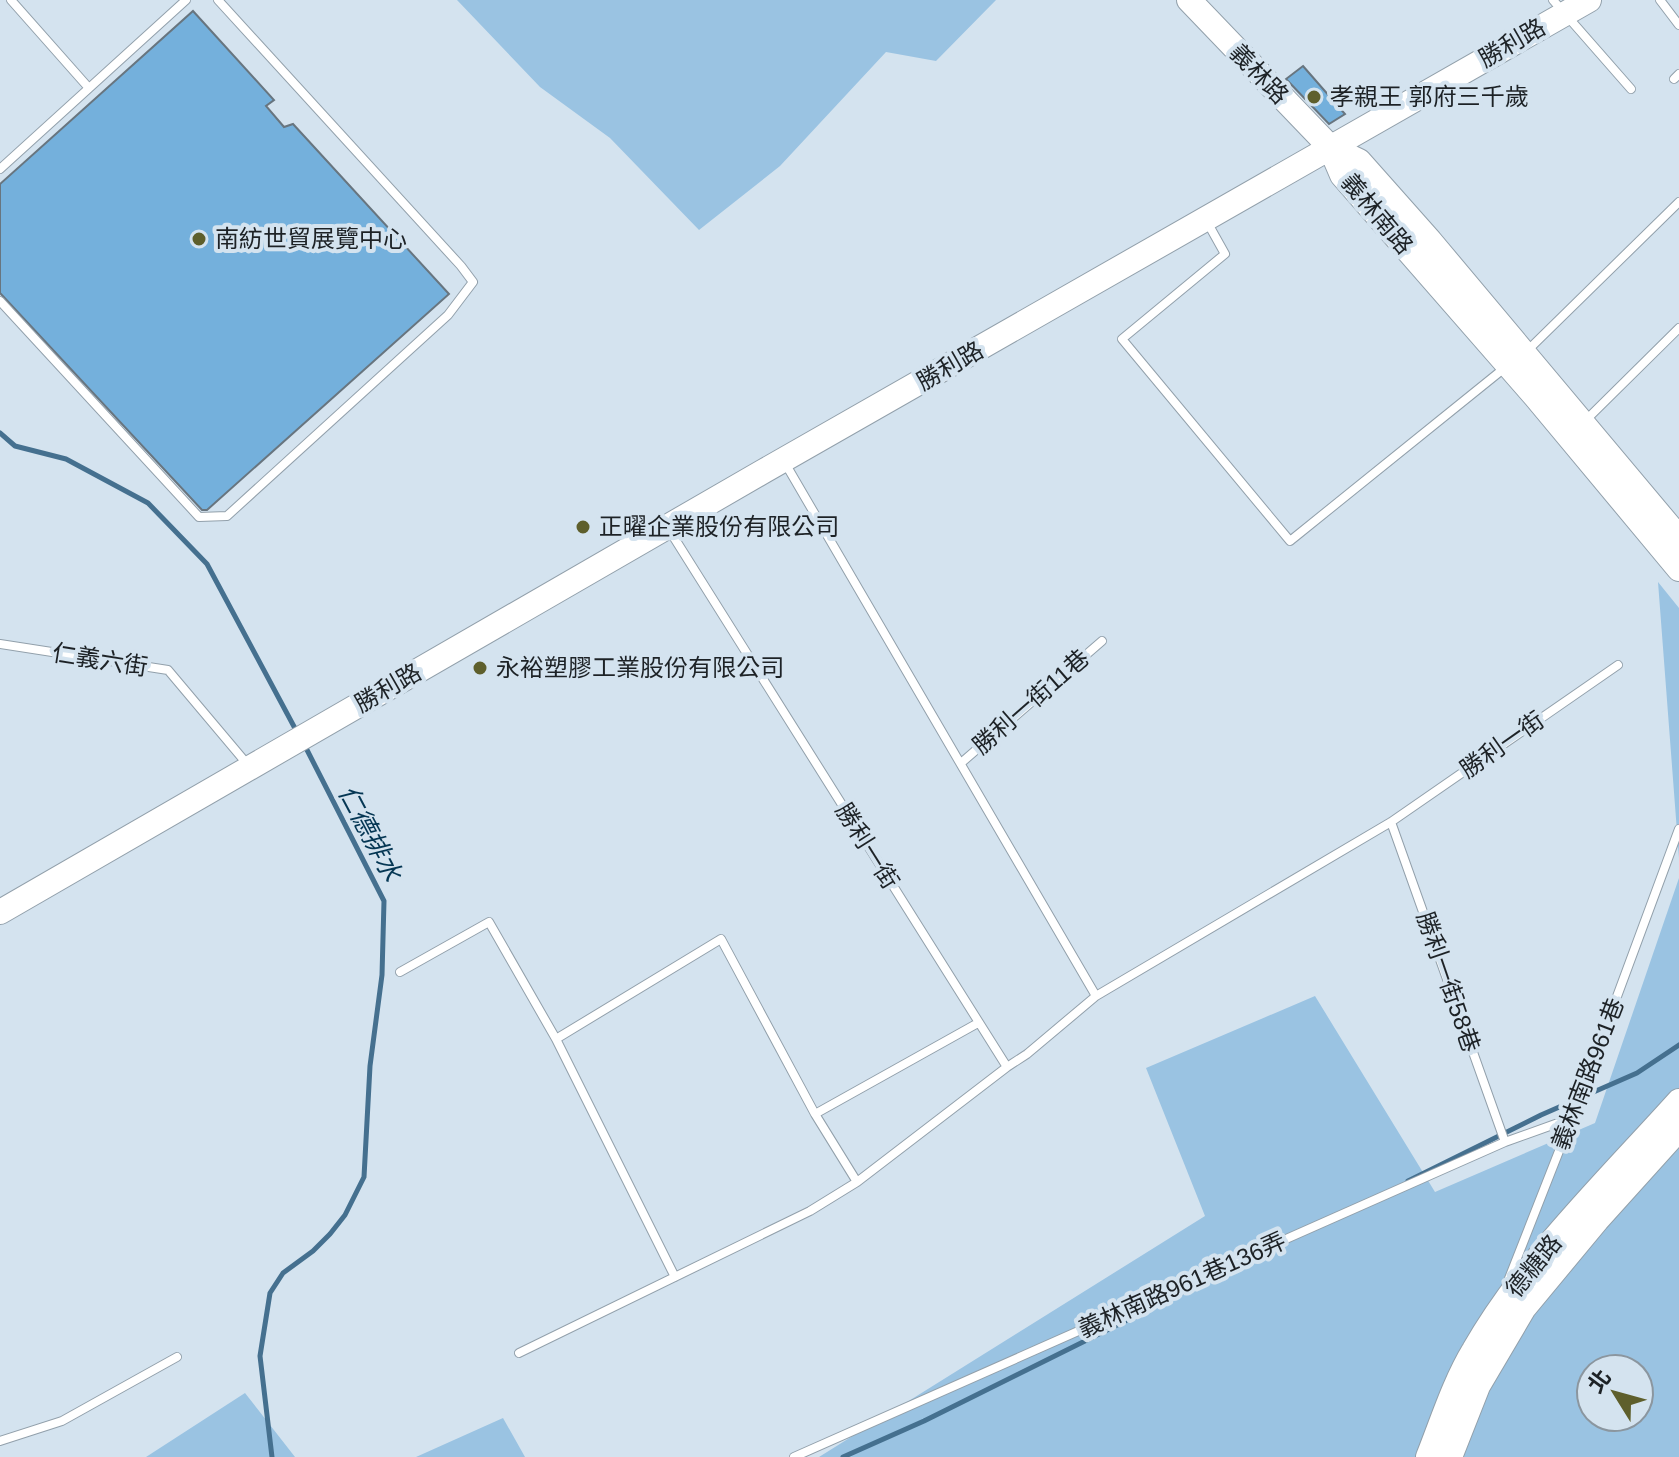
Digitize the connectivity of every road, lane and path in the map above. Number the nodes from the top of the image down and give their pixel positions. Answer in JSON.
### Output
{"nodes":[{"id":1,"x":11,"y":0,"type":"edge"},
{"id":2,"x":168,"y":0,"type":"edge"},
{"id":3,"x":186,"y":0,"type":"edge"},
{"id":4,"x":218,"y":0,"type":"edge"},
{"id":5,"x":1189,"y":0,"type":"edge"},
{"id":6,"x":1589,"y":0,"type":"edge"},
{"id":7,"x":1660,"y":0,"type":"edge"},
{"id":8,"x":1558,"y":7,"type":"edge"},
{"id":9,"x":176,"y":10,"type":"junction"},
{"id":10,"x":1679,"y":25,"type":"edge"},
{"id":11,"x":88,"y":87,"type":"junction"},
{"id":12,"x":1631,"y":89,"type":"dead end"},
{"id":13,"x":1330,"y":147,"type":"junction"},
{"id":14,"x":0,"y":169,"type":"edge"},
{"id":15,"x":1679,"y":202,"type":"edge"},
{"id":16,"x":1205,"y":218,"type":"junction"},
{"id":17,"x":0,"y":301,"type":"edge"},
{"id":18,"x":1679,"y":328,"type":"edge"},
{"id":19,"x":1516,"y":359,"type":"junction"},
{"id":20,"x":1582,"y":424,"type":"junction"},
{"id":21,"x":783,"y":458,"type":"junction"},
{"id":22,"x":668,"y":527,"type":"junction"},
{"id":23,"x":1679,"y":538,"type":"edge"},
{"id":24,"x":1679,"y":569,"type":"edge"},
{"id":25,"x":1102,"y":641,"type":"dead end"},
{"id":26,"x":0,"y":644,"type":"edge"},
{"id":27,"x":1618,"y":665,"type":"dead end"},
{"id":28,"x":961,"y":763,"type":"junction"},
{"id":29,"x":251,"y":769,"type":"junction"},
{"id":30,"x":1391,"y":822,"type":"junction"},
{"id":31,"x":1679,"y":829,"type":"edge"},
{"id":32,"x":0,"y":912,"type":"edge"},
{"id":33,"x":400,"y":972,"type":"dead end"},
{"id":34,"x":1096,"y":996,"type":"junction"},
{"id":35,"x":978,"y":1023,"type":"junction"},
{"id":36,"x":556,"y":1039,"type":"junction"},
{"id":37,"x":1007,"y":1067,"type":"junction"},
{"id":38,"x":1679,"y":1101,"type":"edge"},
{"id":39,"x":815,"y":1114,"type":"junction"},
{"id":40,"x":1572,"y":1118,"type":"junction"},
{"id":41,"x":1679,"y":1129,"type":"edge"},
{"id":42,"x":1504,"y":1141,"type":"junction"},
{"id":43,"x":857,"y":1182,"type":"junction"},
{"id":44,"x":675,"y":1277,"type":"junction"},
{"id":45,"x":1494,"y":1318,"type":"junction"},
{"id":46,"x":519,"y":1353,"type":"dead end"},
{"id":47,"x":177,"y":1357,"type":"dead end"},
{"id":48,"x":0,"y":1441,"type":"edge"},
{"id":49,"x":794,"y":1457,"type":"edge"},
{"id":50,"x":1428,"y":1457,"type":"edge"},
{"id":51,"x":1450,"y":1457,"type":"edge"}],
"edges":[{"from":1,"to":11,"type":"lane"},
{"from":2,"to":9,"type":"lane"},
{"from":3,"to":9,"type":"lane"},
{"from":4,"to":17,"type":"lane"},
{"from":5,"to":13,"type":"street","name":"義林路"},
{"from":6,"to":8,"type":"street","name":"勝利路"},
{"from":7,"to":10,"type":"lane"},
{"from":8,"to":12,"type":"lane"},
{"from":8,"to":13,"type":"street","name":"勝利路"},
{"from":9,"to":11,"type":"lane"},
{"from":11,"to":14,"type":"lane"},
{"from":13,"to":16,"type":"street","name":"勝利路"},
{"from":13,"to":19,"type":"street","name":"義林南路"},
{"from":15,"to":19,"type":"lane"},
{"from":16,"to":19,"type":"lane"},
{"from":16,"to":21,"type":"street","name":"勝利路"},
{"from":18,"to":20,"type":"lane"},
{"from":19,"to":20,"type":"street","name":"義林南路"},
{"from":19,"to":24,"type":"street","name":"義林南路"},
{"from":20,"to":23,"type":"street","name":"義林南路"},
{"from":21,"to":22,"type":"street","name":"勝利路"},
{"from":21,"to":28,"type":"lane"},
{"from":22,"to":29,"type":"street","name":"勝利路"},
{"from":22,"to":35,"type":"lane","name":"勝利一街"},
{"from":25,"to":28,"type":"lane","name":"勝利一街11巷"},
{"from":26,"to":29,"type":"lane","name":"仁義六街"},
{"from":27,"to":30,"type":"lane","name":"勝利一街"},
{"from":28,"to":34,"type":"lane"},
{"from":29,"to":32,"type":"street"},
{"from":30,"to":34,"type":"lane","name":"勝利一街"},
{"from":30,"to":42,"type":"lane","name":"勝利一街58巷"},
{"from":31,"to":40,"type":"lane","name":"義林南路961巷"},
{"from":33,"to":36,"type":"lane"},
{"from":34,"to":37,"type":"lane","name":"勝利一街"},
{"from":35,"to":37,"type":"lane","name":"勝利一街"},
{"from":35,"to":39,"type":"lane"},
{"from":36,"to":39,"type":"lane"},
{"from":36,"to":44,"type":"lane"},
{"from":37,"to":43,"type":"lane"},
{"from":38,"to":45,"type":"street","name":"德糖路"},
{"from":39,"to":43,"type":"lane"},
{"from":40,"to":42,"type":"lane","name":"義林南路961巷136弄"},
{"from":40,"to":45,"type":"lane","name":"義林南路961巷"},
{"from":41,"to":51,"type":"street","name":"德糖路"},
{"from":42,"to":49,"type":"lane","name":"義林南路961巷136弄"},
{"from":43,"to":44,"type":"lane"},
{"from":44,"to":46,"type":"lane"},
{"from":45,"to":50,"type":"street","name":"德糖路"},
{"from":47,"to":48,"type":"lane"}]}
